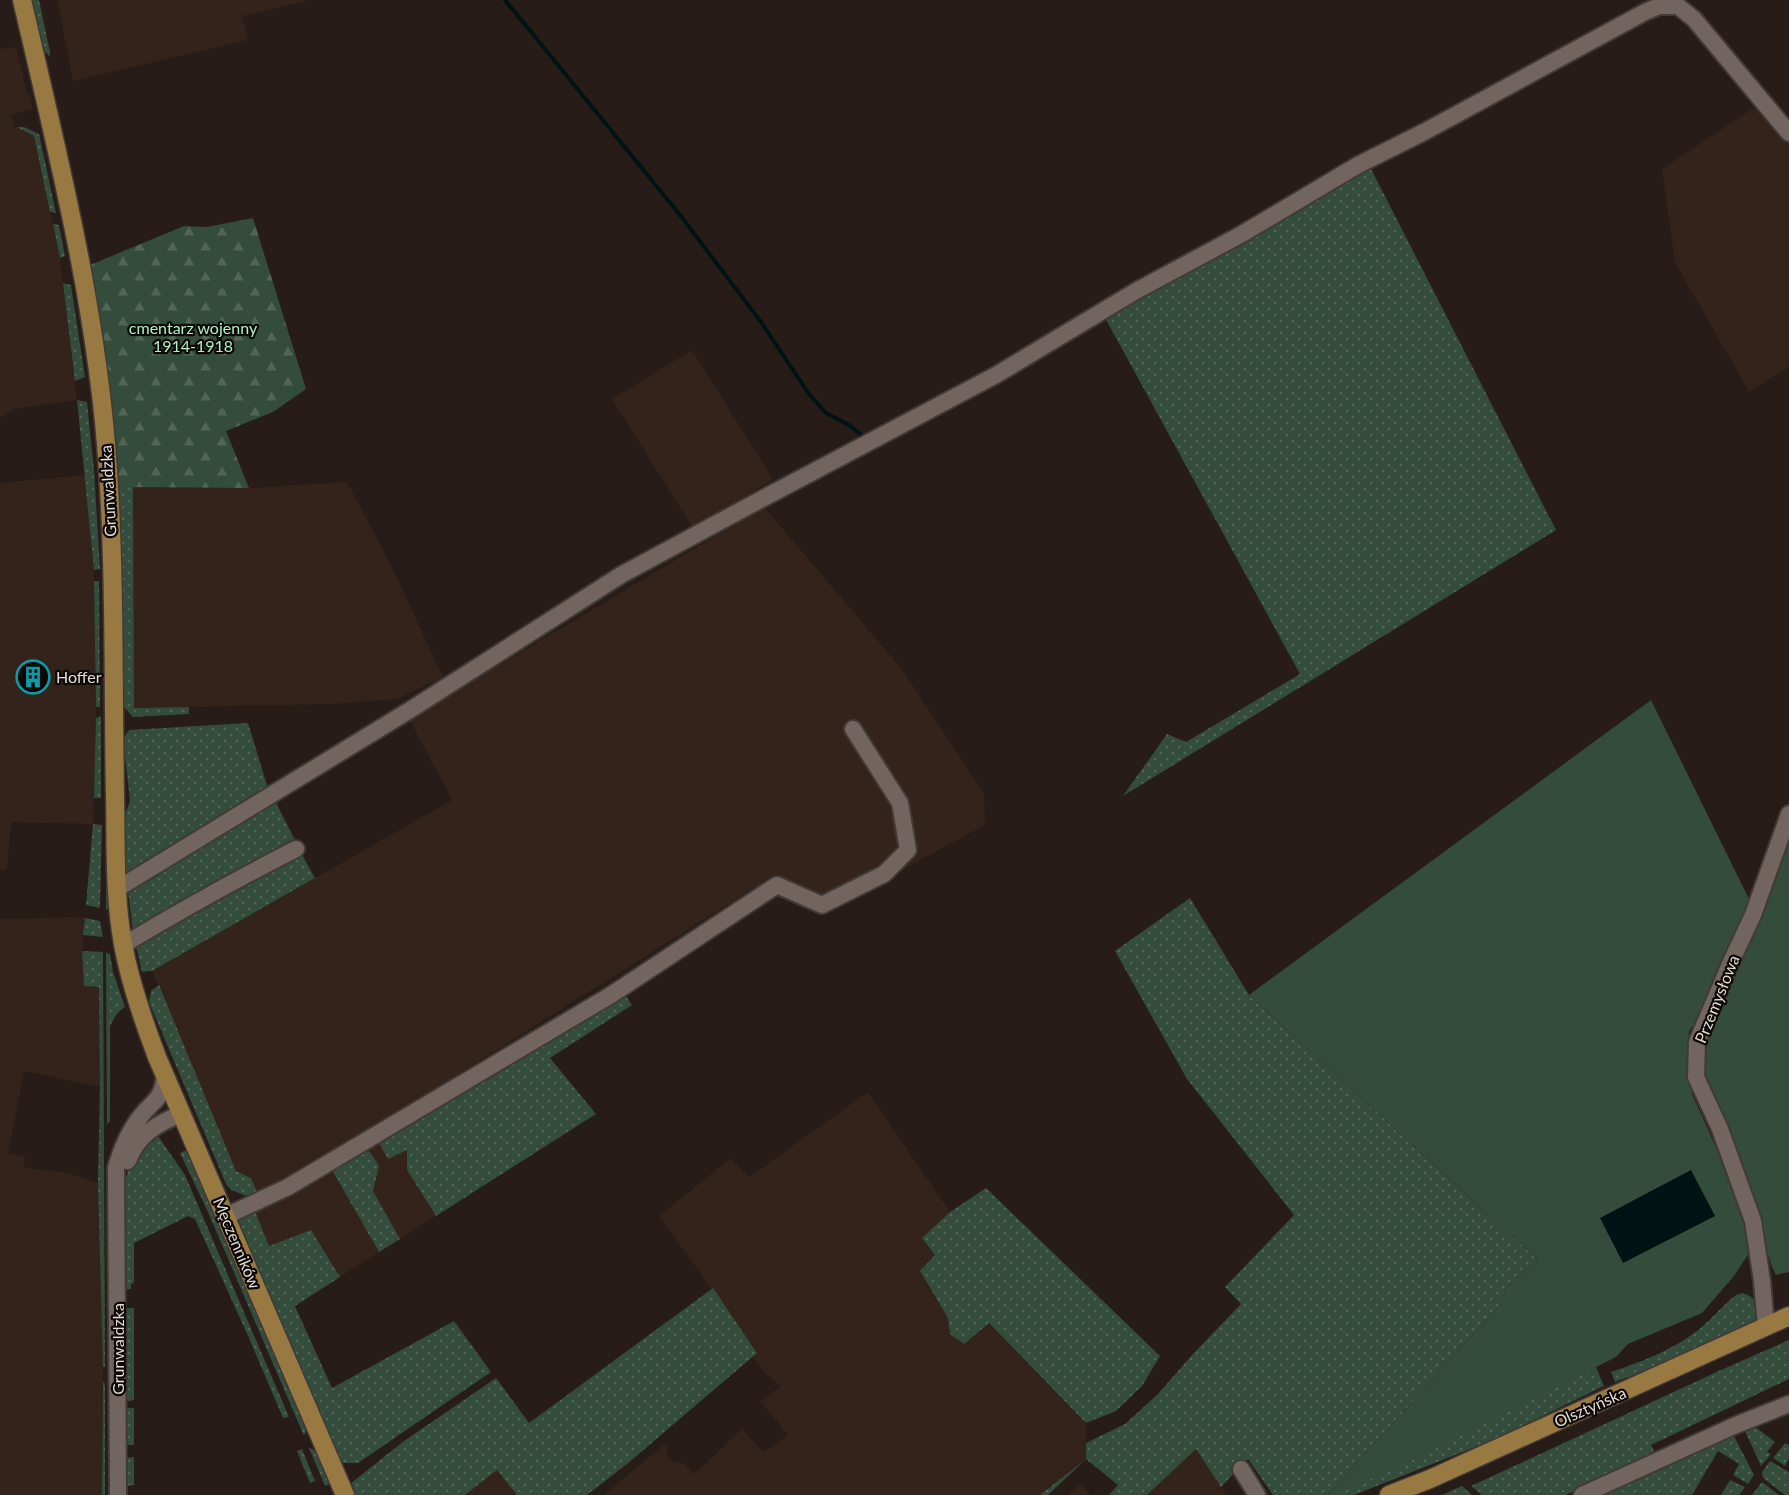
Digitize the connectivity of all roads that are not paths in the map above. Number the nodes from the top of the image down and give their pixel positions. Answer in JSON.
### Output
{"nodes":[{"id":1,"x":22,"y":0,"type":"edge"},
{"id":2,"x":1675,"y":3,"type":"edge"},
{"id":3,"x":1789,"y":133,"type":"edge"},
{"id":4,"x":853,"y":729,"type":"dead end"},
{"id":5,"x":1789,"y":814,"type":"edge"},
{"id":6,"x":296,"y":849,"type":"dead end"},
{"id":7,"x":117,"y":889,"type":"junction"},
{"id":8,"x":123,"y":945,"type":"junction"},
{"id":9,"x":134,"y":990,"type":"joint"},
{"id":10,"x":165,"y":1076,"type":"junction"},
{"id":11,"x":182,"y":1114,"type":"junction"},
{"id":12,"x":117,"y":1202,"type":"junction"},
{"id":13,"x":226,"y":1216,"type":"junction"},
{"id":14,"x":1789,"y":1316,"type":"edge"},
{"id":15,"x":1766,"y":1326,"type":"junction"},
{"id":16,"x":1789,"y":1404,"type":"edge"},
{"id":17,"x":1241,"y":1469,"type":"dead end"},
{"id":18,"x":118,"y":1495,"type":"edge"},
{"id":19,"x":345,"y":1495,"type":"edge"},
{"id":20,"x":1257,"y":1495,"type":"edge"},
{"id":21,"x":1389,"y":1495,"type":"edge"},
{"id":22,"x":1582,"y":1495,"type":"edge"}],
"edges":[{"from":1,"to":7,"type":"main road","name":"Grunwaldzka"},
{"from":2,"to":3,"type":"street"},
{"from":2,"to":7,"type":"street"},
{"from":4,"to":13,"type":"street"},
{"from":5,"to":15,"type":"street","name":"Przemysłowa"},
{"from":6,"to":8,"type":"street"},
{"from":7,"to":8,"type":"main road","name":"Grunwaldzka"},
{"from":8,"to":9,"type":"main road","name":"Grunwaldzka"},
{"from":9,"to":10,"type":"main road","name":"Męczenników"},
{"from":10,"to":11,"type":"main road","name":"Męczenników"},
{"from":10,"to":12,"type":"street","name":"Grunwaldzka"},
{"from":11,"to":12,"type":"street","name":"Grunwaldzka"},
{"from":11,"to":13,"type":"main road","name":"Męczenników"},
{"from":12,"to":18,"type":"street","name":"Grunwaldzka"},
{"from":13,"to":19,"type":"main road","name":"Męczenników"},
{"from":14,"to":15,"type":"main road","name":"Olsztyńska"},
{"from":15,"to":21,"type":"main road","name":"Olsztyńska"},
{"from":16,"to":22,"type":"street"},
{"from":17,"to":20,"type":"street"}]}
